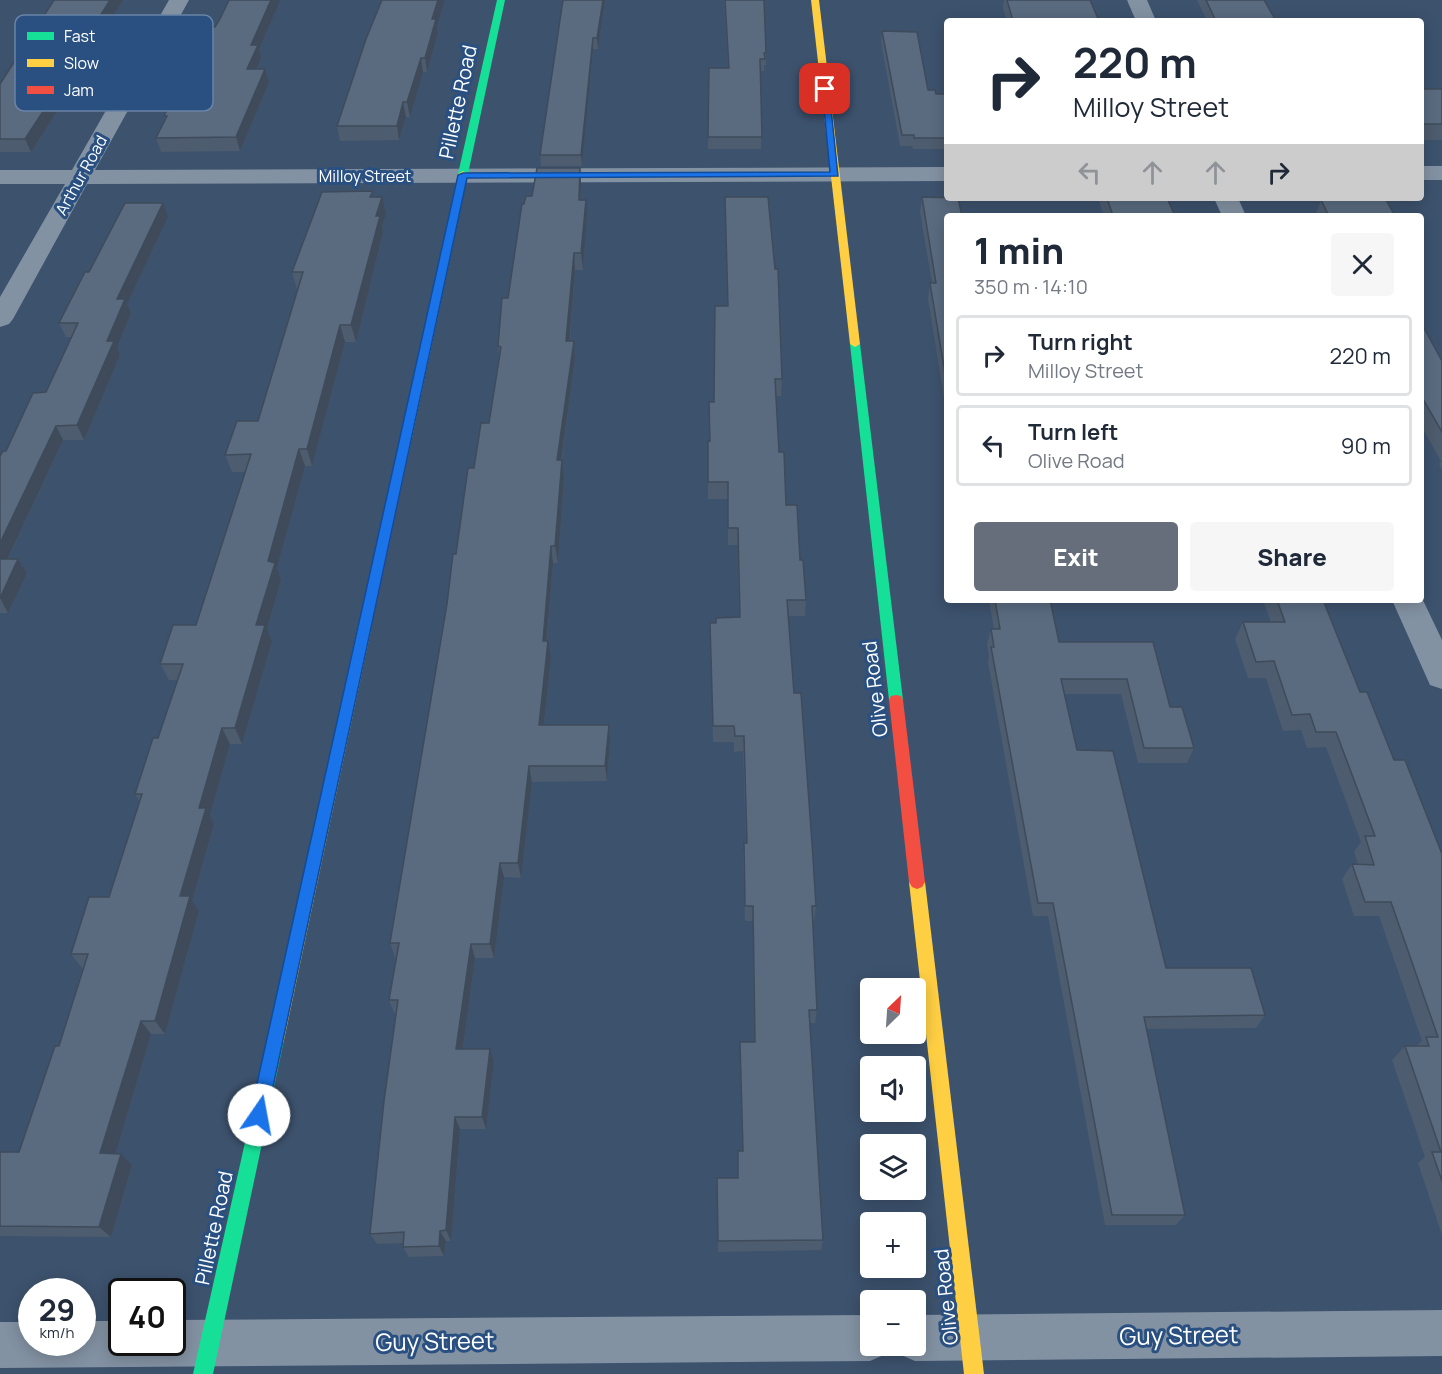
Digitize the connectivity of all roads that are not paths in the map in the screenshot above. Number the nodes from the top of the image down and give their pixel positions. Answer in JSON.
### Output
{"nodes":[{"id":1,"x":179,"y":0,"type":"edge"},
{"id":2,"x":501,"y":0,"type":"edge"},
{"id":3,"x":815,"y":0,"type":"edge"},
{"id":4,"x":1137,"y":0,"type":"edge"},
{"id":5,"x":171,"y":15,"type":"edge"},
{"id":6,"x":1145,"y":18,"type":"edge"},
{"id":7,"x":117,"y":111,"type":"edge"},
{"id":8,"x":1424,"y":173,"type":"edge"},
{"id":9,"x":1442,"y":173,"type":"edge"},
{"id":10,"x":835,"y":174,"type":"junction"},
{"id":11,"x":944,"y":174,"type":"edge"},
{"id":12,"x":463,"y":175,"type":"junction"},
{"id":13,"x":80,"y":176,"type":"junction"},
{"id":14,"x":0,"y":177,"type":"edge"},
{"id":15,"x":0,"y":319,"type":"edge"},
{"id":16,"x":1409,"y":603,"type":"edge"},
{"id":17,"x":1442,"y":676,"type":"edge"},
{"id":18,"x":1442,"y":1333,"type":"edge"},
{"id":19,"x":860,"y":1338,"type":"edge"},
{"id":20,"x":926,"y":1341,"type":"edge"},
{"id":21,"x":0,"y":1345,"type":"edge"},
{"id":22,"x":972,"y":1356,"type":"edge"},
{"id":23,"x":206,"y":1359,"type":"edge"}],
"edges":[{"from":1,"to":5,"type":"street","name":"Arthur Road"},
{"from":2,"to":12,"type":"street","name":"Pillette Road"},
{"from":3,"to":10,"type":"street","name":"Olive Road"},
{"from":4,"to":6,"type":"street"},
{"from":7,"to":13,"type":"street","name":"Arthur Road"},
{"from":8,"to":9,"type":"street"},
{"from":10,"to":11,"type":"street","name":"Milloy Street"},
{"from":10,"to":12,"type":"street","name":"Milloy Street"},
{"from":10,"to":22,"type":"street","name":"Olive Road"},
{"from":12,"to":13,"type":"street","name":"Milloy Street"},
{"from":12,"to":23,"type":"street","name":"Pillette Road"},
{"from":13,"to":14,"type":"street","name":"Milloy Street"},
{"from":13,"to":15,"type":"street","name":"Arthur Road"},
{"from":16,"to":17,"type":"street"},
{"from":18,"to":22,"type":"street","name":"Guy Street"},
{"from":19,"to":23,"type":"street","name":"Guy Street"},
{"from":20,"to":22,"type":"street","name":"Guy Street"},
{"from":21,"to":23,"type":"street","name":"Guy Street"}]}
